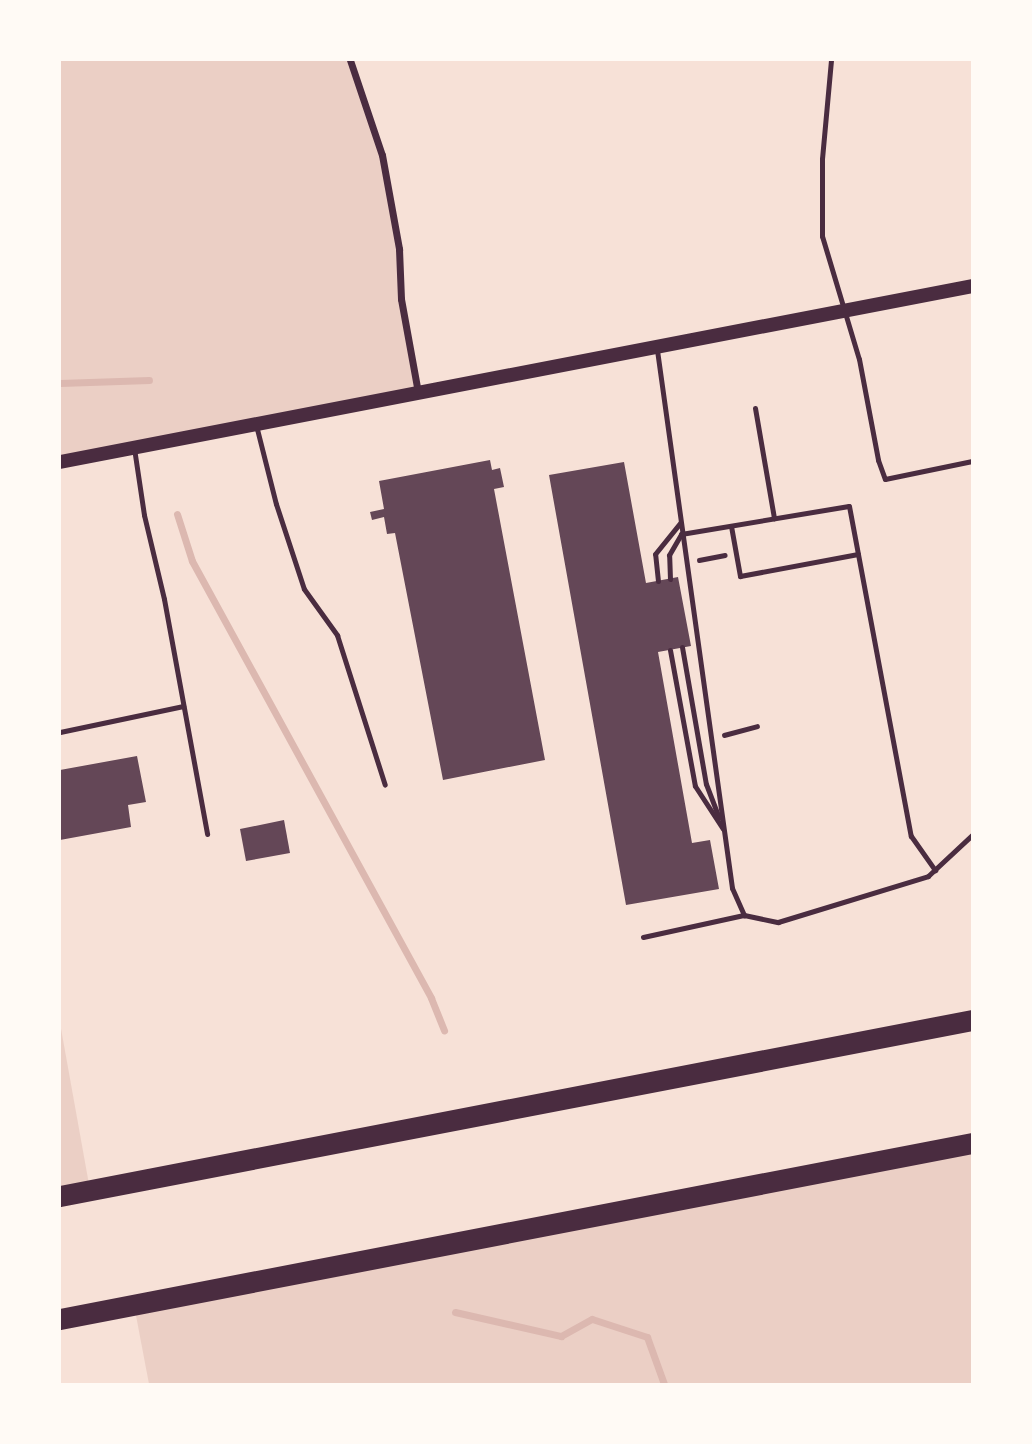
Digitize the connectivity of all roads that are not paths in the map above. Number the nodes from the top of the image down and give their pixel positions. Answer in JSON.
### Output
{"nodes":[{"id":1,"x":350,"y":60,"type":"edge"},
{"id":2,"x":831,"y":60,"type":"edge"},
{"id":3,"x":972,"y":286,"type":"edge"},
{"id":4,"x":843,"y":311,"type":"junction"},
{"id":5,"x":657,"y":347,"type":"junction"},
{"id":6,"x":418,"y":393,"type":"junction"},
{"id":7,"x":755,"y":408,"type":"dead end"},
{"id":8,"x":256,"y":425,"type":"junction"},
{"id":9,"x":134,"y":448,"type":"junction"},
{"id":10,"x":972,"y":461,"type":"edge"},
{"id":11,"x":60,"y":463,"type":"edge"},
{"id":12,"x":774,"y":518,"type":"junction"},
{"id":13,"x":680,"y":523,"type":"junction"},
{"id":14,"x":731,"y":526,"type":"junction"},
{"id":15,"x":681,"y":534,"type":"junction"},
{"id":16,"x":858,"y":554,"type":"junction"},
{"id":17,"x":670,"y":579,"type":"dead end"},
{"id":18,"x":659,"y":581,"type":"dead end"},
{"id":19,"x":682,"y":648,"type":"dead end"},
{"id":20,"x":670,"y":650,"type":"dead end"},
{"id":21,"x":183,"y":706,"type":"junction"},
{"id":22,"x":60,"y":732,"type":"edge"},
{"id":23,"x":384,"y":785,"type":"dead end"},
{"id":24,"x":725,"y":831,"type":"junction"},
{"id":25,"x":207,"y":834,"type":"dead end"},
{"id":26,"x":972,"y":835,"type":"edge"},
{"id":27,"x":935,"y":870,"type":"junction"},
{"id":28,"x":744,"y":915,"type":"junction"},
{"id":29,"x":643,"y":937,"type":"dead end"},
{"id":30,"x":972,"y":1020,"type":"edge"},
{"id":31,"x":972,"y":1143,"type":"edge"},
{"id":32,"x":60,"y":1196,"type":"edge"},
{"id":33,"x":60,"y":1320,"type":"edge"}],
"edges":[{"from":1,"to":6,"type":"street"},
{"from":2,"to":4,"type":"lane"},
{"from":3,"to":4,"type":"main road"},
{"from":4,"to":5,"type":"main road"},
{"from":4,"to":10,"type":"lane"},
{"from":5,"to":6,"type":"main road"},
{"from":5,"to":13,"type":"lane"},
{"from":6,"to":8,"type":"main road"},
{"from":7,"to":12,"type":"lane"},
{"from":8,"to":9,"type":"main road"},
{"from":8,"to":23,"type":"lane"},
{"from":9,"to":11,"type":"main road"},
{"from":9,"to":21,"type":"lane"},
{"from":12,"to":14,"type":"lane"},
{"from":12,"to":16,"type":"lane"},
{"from":13,"to":15,"type":"lane"},
{"from":13,"to":18,"type":"lane"},
{"from":14,"to":15,"type":"lane"},
{"from":14,"to":16,"type":"lane"},
{"from":15,"to":17,"type":"lane"},
{"from":15,"to":24,"type":"lane"},
{"from":16,"to":27,"type":"lane"},
{"from":19,"to":24,"type":"lane"},
{"from":20,"to":24,"type":"lane"},
{"from":21,"to":22,"type":"lane"},
{"from":21,"to":25,"type":"lane"},
{"from":24,"to":28,"type":"lane"},
{"from":26,"to":27,"type":"lane"},
{"from":27,"to":28,"type":"lane"},
{"from":28,"to":29,"type":"lane"},
{"from":30,"to":32,"type":"highway"},
{"from":31,"to":33,"type":"highway"}]}
